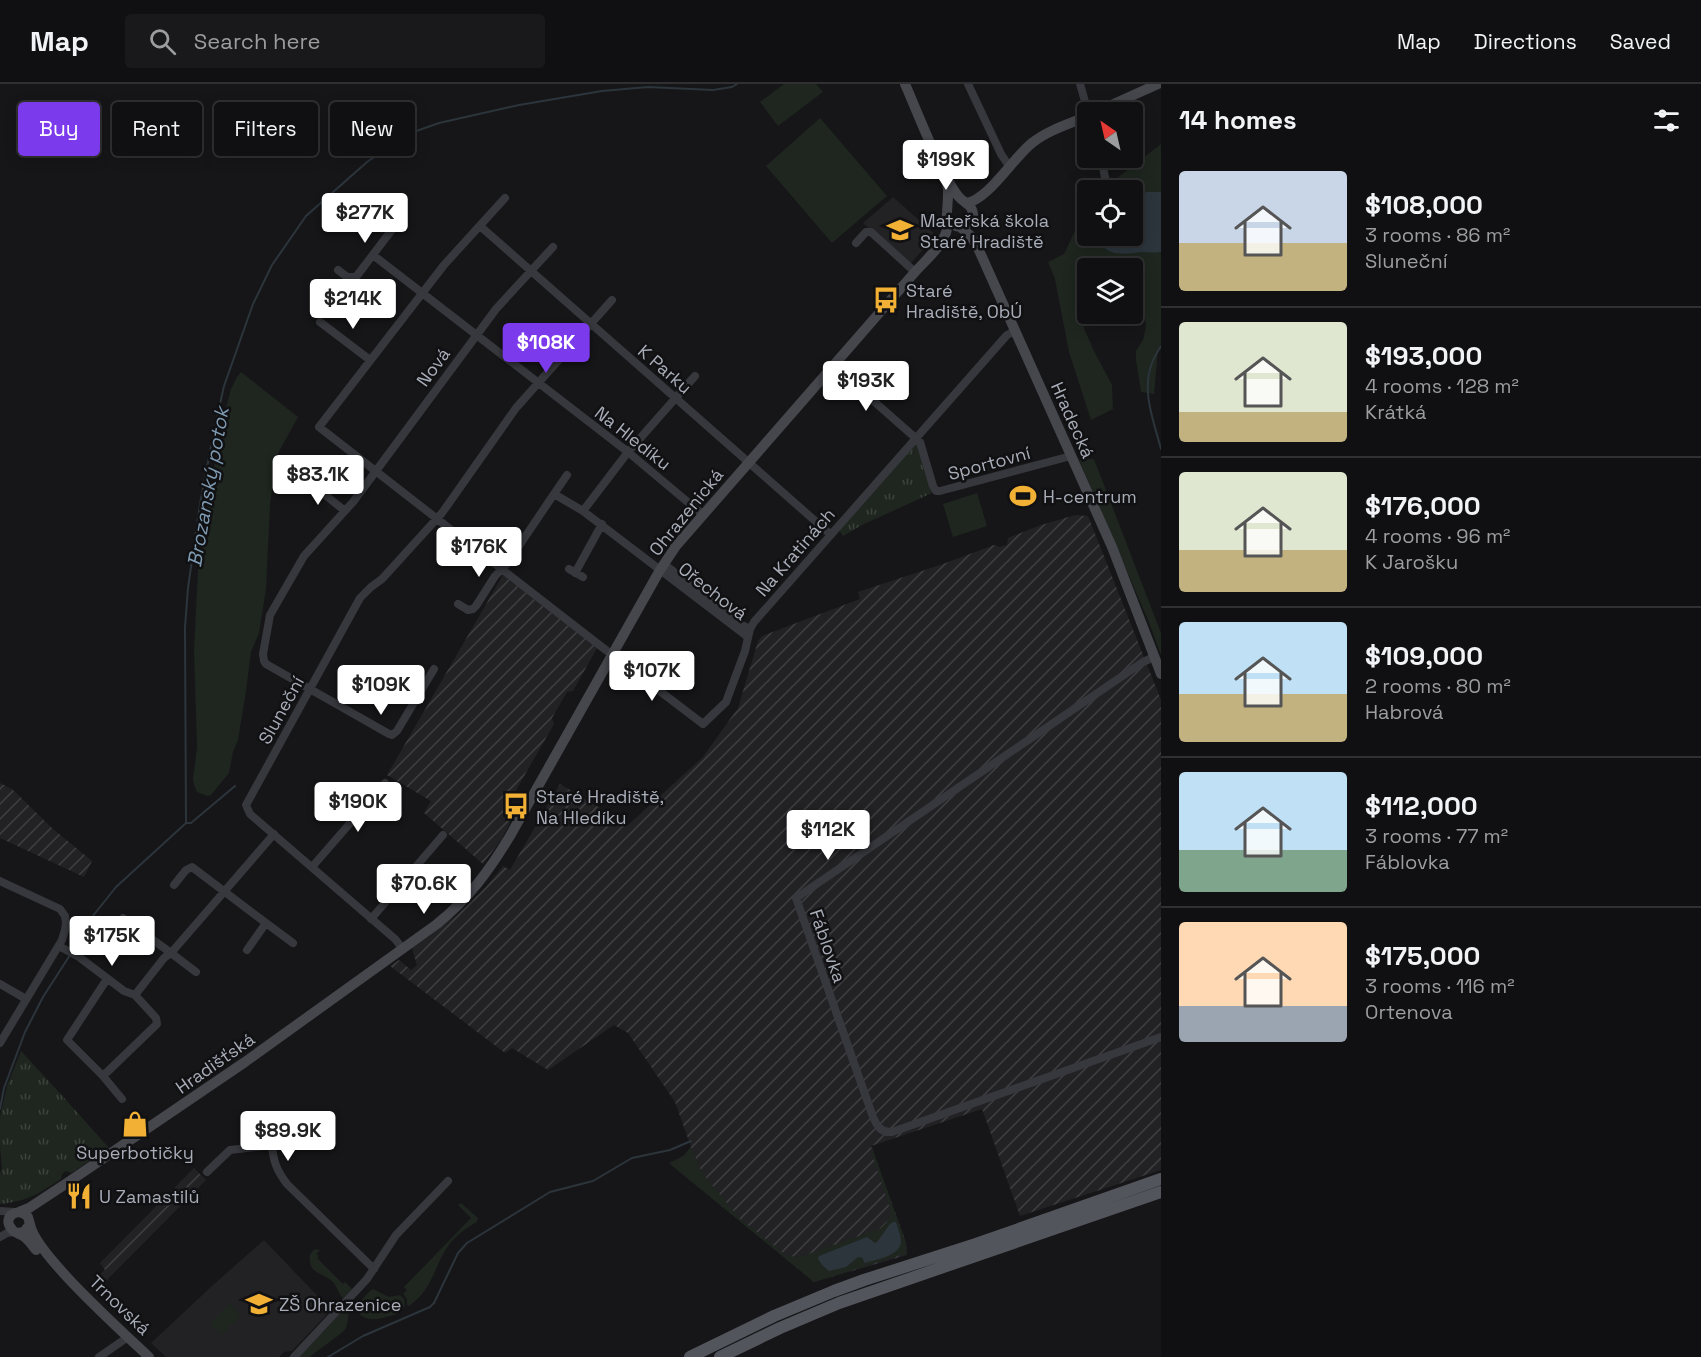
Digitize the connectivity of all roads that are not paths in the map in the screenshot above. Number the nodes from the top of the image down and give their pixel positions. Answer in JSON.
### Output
{"nodes":[{"id":1,"x":905,"y":84,"type":"edge"},
{"id":2,"x":968,"y":84,"type":"edge"},
{"id":3,"x":1080,"y":84,"type":"edge"},
{"id":4,"x":1158,"y":84,"type":"edge"},
{"id":5,"x":1085,"y":102,"type":"edge"},
{"id":6,"x":1118,"y":102,"type":"edge"},
{"id":7,"x":1077,"y":119,"type":"edge"},
{"id":8,"x":1009,"y":166,"type":"junction"},
{"id":9,"x":943,"y":170,"type":"junction"},
{"id":10,"x":989,"y":189,"type":"junction"},
{"id":11,"x":505,"y":198,"type":"dead end"},
{"id":12,"x":965,"y":203,"type":"junction"},
{"id":13,"x":947,"y":214,"type":"junction"},
{"id":14,"x":972,"y":217,"type":"junction"},
{"id":15,"x":480,"y":226,"type":"junction"},
{"id":16,"x":394,"y":227,"type":"dead end"},
{"id":17,"x":958,"y":227,"type":"junction"},
{"id":18,"x":856,"y":243,"type":"dead end"},
{"id":19,"x":938,"y":245,"type":"junction"},
{"id":20,"x":553,"y":247,"type":"dead end"},
{"id":21,"x":978,"y":248,"type":"junction"},
{"id":22,"x":373,"y":255,"type":"junction"},
{"id":23,"x":338,"y":270,"type":"dead end"},
{"id":24,"x":531,"y":271,"type":"junction"},
{"id":25,"x":915,"y":272,"type":"junction"},
{"id":26,"x":422,"y":293,"type":"junction"},
{"id":27,"x":612,"y":300,"type":"dead end"},
{"id":28,"x":320,"y":322,"type":"dead end"},
{"id":29,"x":590,"y":324,"type":"junction"},
{"id":30,"x":1015,"y":331,"type":"junction"},
{"id":31,"x":476,"y":335,"type":"junction"},
{"id":32,"x":370,"y":360,"type":"junction"},
{"id":33,"x":834,"y":366,"type":"junction"},
{"id":34,"x":695,"y":376,"type":"dead end"},
{"id":35,"x":537,"y":384,"type":"junction"},
{"id":36,"x":675,"y":398,"type":"junction"},
{"id":37,"x":916,"y":438,"type":"junction"},
{"id":38,"x":628,"y":452,"type":"junction"},
{"id":39,"x":1071,"y":456,"type":"junction"},
{"id":40,"x":749,"y":461,"type":"junction"},
{"id":41,"x":375,"y":471,"type":"junction"},
{"id":42,"x":567,"y":475,"type":"dead end"},
{"id":43,"x":308,"y":481,"type":"dead end"},
{"id":44,"x":554,"y":494,"type":"junction"},
{"id":45,"x":345,"y":511,"type":"junction"},
{"id":46,"x":583,"y":511,"type":"junction"},
{"id":47,"x":702,"y":514,"type":"junction"},
{"id":48,"x":437,"y":519,"type":"junction"},
{"id":49,"x":602,"y":524,"type":"junction"},
{"id":50,"x":830,"y":534,"type":"junction"},
{"id":51,"x":662,"y":567,"type":"junction"},
{"id":52,"x":502,"y":569,"type":"junction"},
{"id":53,"x":583,"y":578,"type":"dead end"},
{"id":54,"x":458,"y":604,"type":"dead end"},
{"id":55,"x":749,"y":633,"type":"junction"},
{"id":56,"x":612,"y":655,"type":"junction"},
{"id":57,"x":1154,"y":657,"type":"junction"},
{"id":58,"x":435,"y":669,"type":"dead end"},
{"id":59,"x":1161,"y":675,"type":"edge"},
{"id":60,"x":309,"y":690,"type":"junction"},
{"id":61,"x":385,"y":783,"type":"dead end"},
{"id":62,"x":274,"y":834,"type":"junction"},
{"id":63,"x":443,"y":835,"type":"dead end"},
{"id":64,"x":312,"y":867,"type":"junction"},
{"id":65,"x":0,"y":881,"type":"edge"},
{"id":66,"x":174,"y":885,"type":"dead end"},
{"id":67,"x":225,"y":893,"type":"junction"},
{"id":68,"x":123,"y":918,"type":"dead end"},
{"id":69,"x":371,"y":919,"type":"junction"},
{"id":70,"x":267,"y":923,"type":"junction"},
{"id":71,"x":293,"y":942,"type":"dead end"},
{"id":72,"x":63,"y":948,"type":"junction"},
{"id":73,"x":403,"y":949,"type":"junction"},
{"id":74,"x":247,"y":950,"type":"dead end"},
{"id":75,"x":171,"y":954,"type":"junction"},
{"id":76,"x":196,"y":972,"type":"dead end"},
{"id":77,"x":107,"y":979,"type":"junction"},
{"id":78,"x":0,"y":984,"type":"edge"},
{"id":79,"x":135,"y":995,"type":"junction"},
{"id":80,"x":26,"y":999,"type":"junction"},
{"id":81,"x":1161,"y":1037,"type":"edge"},
{"id":82,"x":0,"y":1043,"type":"edge"},
{"id":83,"x":103,"y":1076,"type":"junction"},
{"id":84,"x":122,"y":1099,"type":"dead end"},
{"id":85,"x":290,"y":1140,"type":"dead end"},
{"id":86,"x":272,"y":1145,"type":"junction"},
{"id":87,"x":207,"y":1172,"type":"dead end"},
{"id":88,"x":1161,"y":1179,"type":"edge"},
{"id":89,"x":448,"y":1181,"type":"dead end"},
{"id":90,"x":67,"y":1183,"type":"junction"},
{"id":91,"x":1161,"y":1192,"type":"edge"},
{"id":92,"x":0,"y":1211,"type":"edge"},
{"id":93,"x":18,"y":1212,"type":"junction"},
{"id":94,"x":30,"y":1223,"type":"junction"},
{"id":95,"x":8,"y":1226,"type":"edge"},
{"id":96,"x":0,"y":1237,"type":"edge"},
{"id":97,"x":374,"y":1269,"type":"junction"},
{"id":98,"x":67,"y":1278,"type":"junction"},
{"id":99,"x":128,"y":1337,"type":"junction"},
{"id":100,"x":100,"y":1356,"type":"edge"},
{"id":101,"x":149,"y":1357,"type":"edge"},
{"id":102,"x":294,"y":1357,"type":"edge"},
{"id":103,"x":690,"y":1357,"type":"edge"},
{"id":104,"x":720,"y":1357,"type":"edge"}],
"edges":[{"from":1,"to":9,"type":"street"},
{"from":2,"to":8,"type":"street"},
{"from":3,"to":5,"type":"street"},
{"from":4,"to":6,"type":"street"},
{"from":7,"to":8,"type":"street"},
{"from":8,"to":10,"type":"street"},
{"from":9,"to":12,"type":"street"},
{"from":9,"to":13,"type":"street","name":"Ohrazenická"},
{"from":10,"to":12,"type":"street"},
{"from":10,"to":14,"type":"street"},
{"from":11,"to":15,"type":"street"},
{"from":12,"to":13,"type":"street"},
{"from":12,"to":14,"type":"street"},
{"from":13,"to":17,"type":"street"},
{"from":13,"to":19,"type":"street","name":"Ohrazenická"},
{"from":14,"to":17,"type":"street"},
{"from":14,"to":21,"type":"street","name":"Hradecká"},
{"from":15,"to":24,"type":"street","name":"K Parku"},
{"from":15,"to":26,"type":"street"},
{"from":16,"to":22,"type":"street"},
{"from":17,"to":19,"type":"street","name":"Ohrazenická"},
{"from":17,"to":21,"type":"street","name":"Hradecká"},
{"from":18,"to":25,"type":"street"},
{"from":19,"to":25,"type":"street","name":"Ohrazenická"},
{"from":20,"to":24,"type":"street","name":"Nová"},
{"from":21,"to":30,"type":"street","name":"Hradecká"},
{"from":22,"to":23,"type":"street"},
{"from":22,"to":26,"type":"street","name":"Na Hledíku"},
{"from":24,"to":29,"type":"street","name":"K Parku"},
{"from":24,"to":31,"type":"street","name":"Nová"},
{"from":25,"to":33,"type":"street","name":"Ohrazenická"},
{"from":26,"to":31,"type":"street","name":"Na Hledíku"},
{"from":26,"to":32,"type":"street"},
{"from":27,"to":29,"type":"street","name":"Sluneční"},
{"from":28,"to":32,"type":"street"},
{"from":29,"to":35,"type":"street","name":"Sluneční"},
{"from":29,"to":36,"type":"street","name":"K Parku"},
{"from":30,"to":37,"type":"street","name":"Na Kratinách"},
{"from":30,"to":39,"type":"street","name":"Hradecká"},
{"from":31,"to":35,"type":"street","name":"Na Hledíku"},
{"from":31,"to":41,"type":"street","name":"Nová"},
{"from":32,"to":41,"type":"street","name":"Na Kratinách"},
{"from":33,"to":37,"type":"street"},
{"from":33,"to":40,"type":"street","name":"Ohrazenická"},
{"from":34,"to":36,"type":"street"},
{"from":35,"to":38,"type":"street","name":"Na Hledíku"},
{"from":35,"to":48,"type":"street","name":"Sluneční"},
{"from":36,"to":38,"type":"street"},
{"from":36,"to":40,"type":"street","name":"K Parku"},
{"from":37,"to":39,"type":"street","name":"Sportovní"},
{"from":37,"to":50,"type":"street","name":"Na Kratinách"},
{"from":38,"to":46,"type":"street"},
{"from":38,"to":47,"type":"street","name":"Na Hledíku"},
{"from":39,"to":57,"type":"street","name":"Hradecká"},
{"from":40,"to":47,"type":"street","name":"Ohrazenická"},
{"from":40,"to":50,"type":"street","name":"K Parku"},
{"from":41,"to":45,"type":"street","name":"Nová"},
{"from":41,"to":48,"type":"street","name":"Na Kratinách"},
{"from":42,"to":44,"type":"street"},
{"from":43,"to":45,"type":"street"},
{"from":44,"to":46,"type":"street","name":"Ořechová"},
{"from":44,"to":52,"type":"street"},
{"from":45,"to":60,"type":"street","name":"Nová"},
{"from":46,"to":49,"type":"street","name":"Ořechová"},
{"from":47,"to":51,"type":"street","name":"Ohrazenická"},
{"from":48,"to":52,"type":"street","name":"Na Kratinách"},
{"from":48,"to":60,"type":"street","name":"Sluneční"},
{"from":49,"to":51,"type":"street","name":"Ořechová"},
{"from":49,"to":53,"type":"street"},
{"from":50,"to":55,"type":"street","name":"Na Kratinách"},
{"from":51,"to":55,"type":"street","name":"Ořechová"},
{"from":51,"to":56,"type":"street","name":"Ohrazenická"},
{"from":52,"to":54,"type":"street"},
{"from":52,"to":56,"type":"street","name":"Na Kratinách"},
{"from":55,"to":56,"type":"street","name":"Na Kratinách"},
{"from":56,"to":73,"type":"street","name":"Ohrazenická"},
{"from":57,"to":59,"type":"street","name":"Hradecká"},
{"from":57,"to":81,"type":"street","name":"Fáblovka"},
{"from":58,"to":60,"type":"street"},
{"from":60,"to":62,"type":"street","name":"Sluneční"},
{"from":61,"to":64,"type":"street"},
{"from":62,"to":64,"type":"street","name":"Sluneční"},
{"from":62,"to":67,"type":"street"},
{"from":63,"to":69,"type":"street"},
{"from":64,"to":69,"type":"street","name":"Sluneční"},
{"from":65,"to":72,"type":"street"},
{"from":66,"to":67,"type":"street"},
{"from":67,"to":70,"type":"street"},
{"from":67,"to":75,"type":"street"},
{"from":68,"to":75,"type":"street"},
{"from":69,"to":73,"type":"street","name":"Sluneční"},
{"from":70,"to":71,"type":"street"},
{"from":70,"to":74,"type":"street"},
{"from":72,"to":77,"type":"street"},
{"from":72,"to":80,"type":"street"},
{"from":73,"to":90,"type":"street","name":"Hradišťská"},
{"from":75,"to":76,"type":"street"},
{"from":75,"to":79,"type":"street"},
{"from":77,"to":79,"type":"street"},
{"from":77,"to":83,"type":"street"},
{"from":78,"to":80,"type":"street"},
{"from":79,"to":83,"type":"street"},
{"from":80,"to":82,"type":"street"},
{"from":83,"to":84,"type":"street"},
{"from":85,"to":86,"type":"street"},
{"from":86,"to":87,"type":"street"},
{"from":86,"to":97,"type":"street"},
{"from":88,"to":103,"type":"main road"},
{"from":89,"to":97,"type":"street"},
{"from":90,"to":93,"type":"street","name":"Hradišťská"},
{"from":90,"to":94,"type":"street","name":"Hradišťská"},
{"from":91,"to":104,"type":"main road"},
{"from":92,"to":93,"type":"street"},
{"from":93,"to":94,"type":"street"},
{"from":93,"to":95,"type":"street"},
{"from":94,"to":95,"type":"street"},
{"from":94,"to":98,"type":"street","name":"Trnovská"},
{"from":95,"to":96,"type":"street"},
{"from":95,"to":98,"type":"street","name":"Trnovská"},
{"from":97,"to":102,"type":"street"},
{"from":98,"to":99,"type":"street","name":"Trnovská"},
{"from":99,"to":100,"type":"street"},
{"from":99,"to":101,"type":"street","name":"Trnovská"}]}
